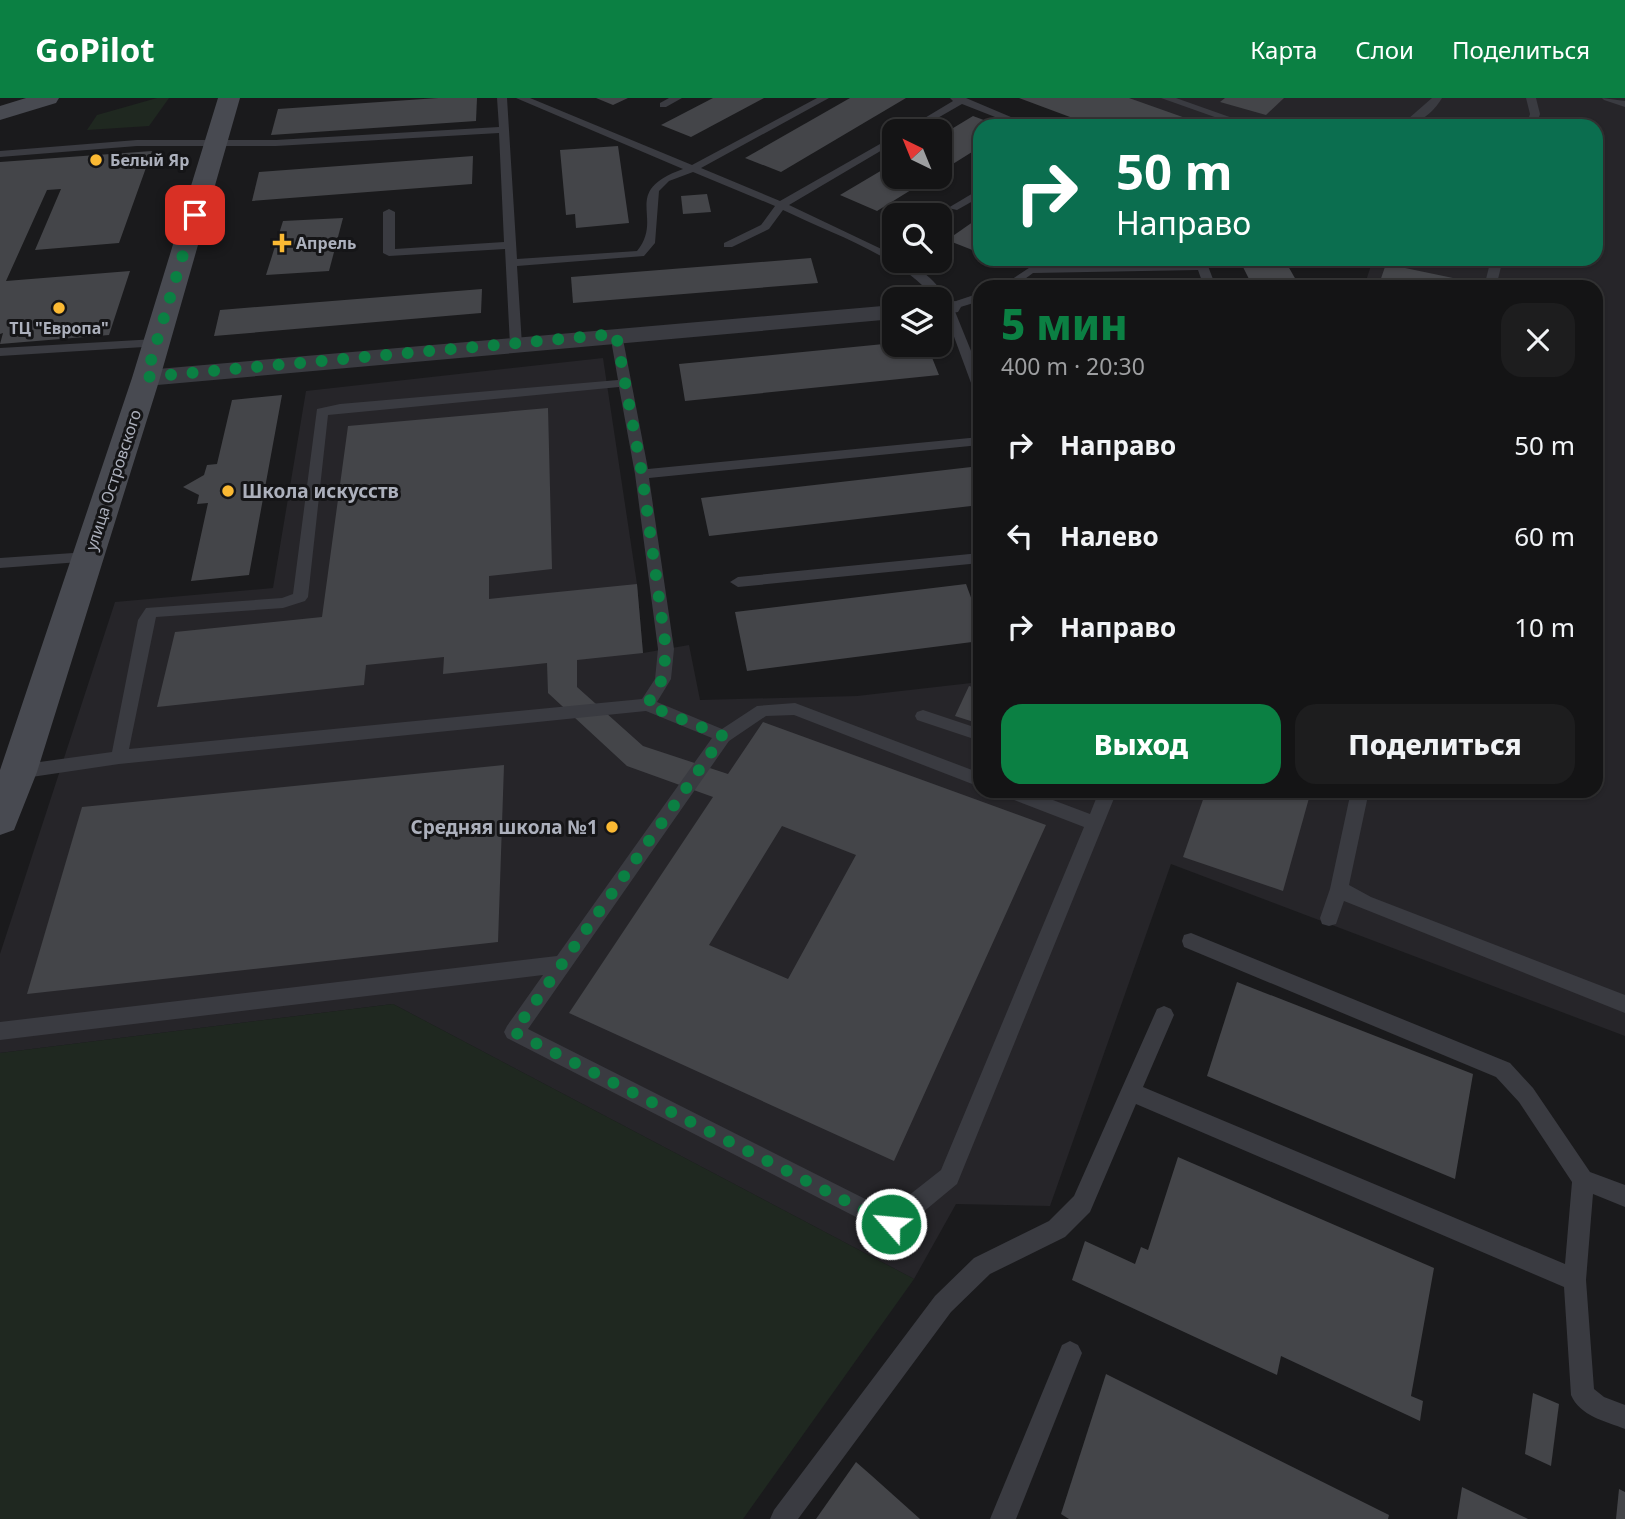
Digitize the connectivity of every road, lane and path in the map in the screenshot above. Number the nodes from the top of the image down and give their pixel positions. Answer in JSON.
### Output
{"nodes":[{"id":1,"x":48,"y":98,"type":"edge"},
{"id":2,"x":229,"y":98,"type":"edge"},
{"id":3,"x":502,"y":98,"type":"edge"},
{"id":4,"x":521,"y":98,"type":"edge"},
{"id":5,"x":677,"y":98,"type":"edge"},
{"id":6,"x":824,"y":98,"type":"edge"},
{"id":7,"x":1166,"y":98,"type":"edge"},
{"id":8,"x":1437,"y":98,"type":"edge"},
{"id":9,"x":1531,"y":98,"type":"edge"},
{"id":10,"x":1606,"y":98,"type":"edge"},
{"id":11,"x":958,"y":99,"type":"edge"},
{"id":12,"x":1181,"y":100,"type":"edge"},
{"id":13,"x":1625,"y":104,"type":"edge"},
{"id":14,"x":663,"y":105,"type":"dead end"},
{"id":15,"x":0,"y":113,"type":"edge"},
{"id":16,"x":927,"y":119,"type":"edge"},
{"id":17,"x":1009,"y":119,"type":"edge"},
{"id":18,"x":1231,"y":119,"type":"edge"},
{"id":19,"x":1414,"y":119,"type":"edge"},
{"id":20,"x":1533,"y":119,"type":"edge"},
{"id":21,"x":504,"y":130,"type":"junction"},
{"id":22,"x":218,"y":143,"type":"junction"},
{"id":23,"x":882,"y":146,"type":"edge"},
{"id":24,"x":0,"y":154,"type":"edge"},
{"id":25,"x":692,"y":169,"type":"junction"},
{"id":26,"x":973,"y":196,"type":"edge"},
{"id":27,"x":781,"y":205,"type":"junction"},
{"id":28,"x":953,"y":208,"type":"dead end"},
{"id":29,"x":389,"y":212,"type":"dead end"},
{"id":30,"x":510,"y":245,"type":"junction"},
{"id":31,"x":728,"y":245,"type":"dead end"},
{"id":32,"x":882,"y":253,"type":"edge"},
{"id":33,"x":512,"y":262,"type":"junction"},
{"id":34,"x":1036,"y":266,"type":"edge"},
{"id":35,"x":1202,"y":266,"type":"edge"},
{"id":36,"x":1031,"y":270,"type":"junction"},
{"id":37,"x":1016,"y":280,"type":"edge"},
{"id":38,"x":973,"y":299,"type":"edge"},
{"id":39,"x":952,"y":306,"type":"edge"},
{"id":40,"x":882,"y":313,"type":"edge"},
{"id":41,"x":952,"y":326,"type":"edge"},
{"id":42,"x":616,"y":334,"type":"junction"},
{"id":43,"x":156,"y":343,"type":"junction"},
{"id":44,"x":516,"y":345,"type":"junction"},
{"id":45,"x":0,"y":352,"type":"edge"},
{"id":46,"x":973,"y":374,"type":"edge"},
{"id":47,"x":146,"y":377,"type":"junction"},
{"id":48,"x":625,"y":383,"type":"junction"},
{"id":49,"x":973,"y":442,"type":"edge"},
{"id":50,"x":642,"y":474,"type":"junction"},
{"id":51,"x":88,"y":557,"type":"junction"},
{"id":52,"x":973,"y":559,"type":"edge"},
{"id":53,"x":0,"y":563,"type":"edge"},
{"id":54,"x":738,"y":582,"type":"dead end"},
{"id":55,"x":647,"y":705,"type":"junction"},
{"id":56,"x":923,"y":716,"type":"dead end"},
{"id":57,"x":973,"y":733,"type":"edge"},
{"id":58,"x":723,"y":736,"type":"junction"},
{"id":59,"x":119,"y":757,"type":"junction"},
{"id":60,"x":18,"y":772,"type":"junction"},
{"id":61,"x":973,"y":777,"type":"edge"},
{"id":62,"x":1028,"y":798,"type":"edge"},
{"id":63,"x":1105,"y":798,"type":"edge"},
{"id":64,"x":1358,"y":798,"type":"edge"},
{"id":65,"x":0,"y":819,"type":"edge"},
{"id":66,"x":1094,"y":823,"type":"junction"},
{"id":67,"x":1339,"y":889,"type":"junction"},
{"id":68,"x":1329,"y":918,"type":"dead end"},
{"id":69,"x":1191,"y":941,"type":"dead end"},
{"id":70,"x":561,"y":964,"type":"junction"},
{"id":71,"x":1625,"y":1004,"type":"edge"},
{"id":72,"x":1164,"y":1015,"type":"dead end"},
{"id":73,"x":0,"y":1031,"type":"edge"},
{"id":74,"x":1130,"y":1091,"type":"junction"},
{"id":75,"x":1583,"y":1180,"type":"junction"},
{"id":76,"x":1625,"y":1196,"type":"edge"},
{"id":77,"x":1575,"y":1280,"type":"junction"},
{"id":78,"x":1070,"y":1353,"type":"dead end"},
{"id":79,"x":1625,"y":1417,"type":"edge"},
{"id":80,"x":783,"y":1519,"type":"edge"},
{"id":81,"x":1003,"y":1519,"type":"edge"}],
"edges":[{"from":1,"to":15,"type":"street"},
{"from":2,"to":22,"type":"street","name":"улица Островского"},
{"from":3,"to":21,"type":"lane"},
{"from":4,"to":25,"type":"lane"},
{"from":5,"to":14,"type":"lane"},
{"from":6,"to":25,"type":"lane"},
{"from":7,"to":12,"type":"lane"},
{"from":8,"to":19,"type":"lane"},
{"from":9,"to":20,"type":"lane"},
{"from":10,"to":13,"type":"lane"},
{"from":11,"to":16,"type":"lane"},
{"from":11,"to":17,"type":"lane"},
{"from":12,"to":18,"type":"lane"},
{"from":21,"to":22,"type":"lane"},
{"from":21,"to":30,"type":"lane"},
{"from":22,"to":24,"type":"lane"},
{"from":22,"to":43,"type":"street","name":"улица Островского"},
{"from":23,"to":27,"type":"lane"},
{"from":25,"to":27,"type":"lane"},
{"from":25,"to":33,"type":"lane"},
{"from":26,"to":28,"type":"lane"},
{"from":27,"to":31,"type":"lane"},
{"from":27,"to":32,"type":"lane"},
{"from":29,"to":30,"type":"lane"},
{"from":30,"to":33,"type":"lane"},
{"from":33,"to":44,"type":"lane"},
{"from":34,"to":36,"type":"lane"},
{"from":35,"to":36,"type":"lane"},
{"from":36,"to":37,"type":"lane"},
{"from":38,"to":39,"type":"lane"},
{"from":40,"to":42,"type":"street"},
{"from":41,"to":46,"type":"lane"},
{"from":42,"to":44,"type":"street"},
{"from":42,"to":48,"type":"lane"},
{"from":43,"to":45,"type":"lane"},
{"from":43,"to":47,"type":"street","name":"улица Островского"},
{"from":44,"to":47,"type":"street"},
{"from":47,"to":51,"type":"street","name":"улица Островского"},
{"from":48,"to":50,"type":"lane"},
{"from":48,"to":59,"type":"lane"},
{"from":49,"to":50,"type":"lane"},
{"from":50,"to":55,"type":"lane"},
{"from":51,"to":53,"type":"lane"},
{"from":51,"to":60,"type":"street","name":"улица Островского"},
{"from":52,"to":54,"type":"lane"},
{"from":55,"to":58,"type":"lane"},
{"from":55,"to":59,"type":"lane"},
{"from":56,"to":57,"type":"lane"},
{"from":58,"to":61,"type":"lane"},
{"from":58,"to":70,"type":"lane"},
{"from":59,"to":60,"type":"lane"},
{"from":60,"to":65,"type":"street","name":"улица Островского"},
{"from":62,"to":66,"type":"lane"},
{"from":63,"to":66,"type":"lane"},
{"from":64,"to":67,"type":"lane"},
{"from":66,"to":70,"type":"lane"},
{"from":67,"to":68,"type":"lane"},
{"from":67,"to":71,"type":"lane"},
{"from":69,"to":75,"type":"lane"},
{"from":70,"to":73,"type":"lane"},
{"from":72,"to":74,"type":"lane"},
{"from":74,"to":77,"type":"lane"},
{"from":74,"to":80,"type":"lane"},
{"from":75,"to":76,"type":"lane"},
{"from":75,"to":77,"type":"lane"},
{"from":77,"to":79,"type":"lane"},
{"from":78,"to":81,"type":"lane"}]}
